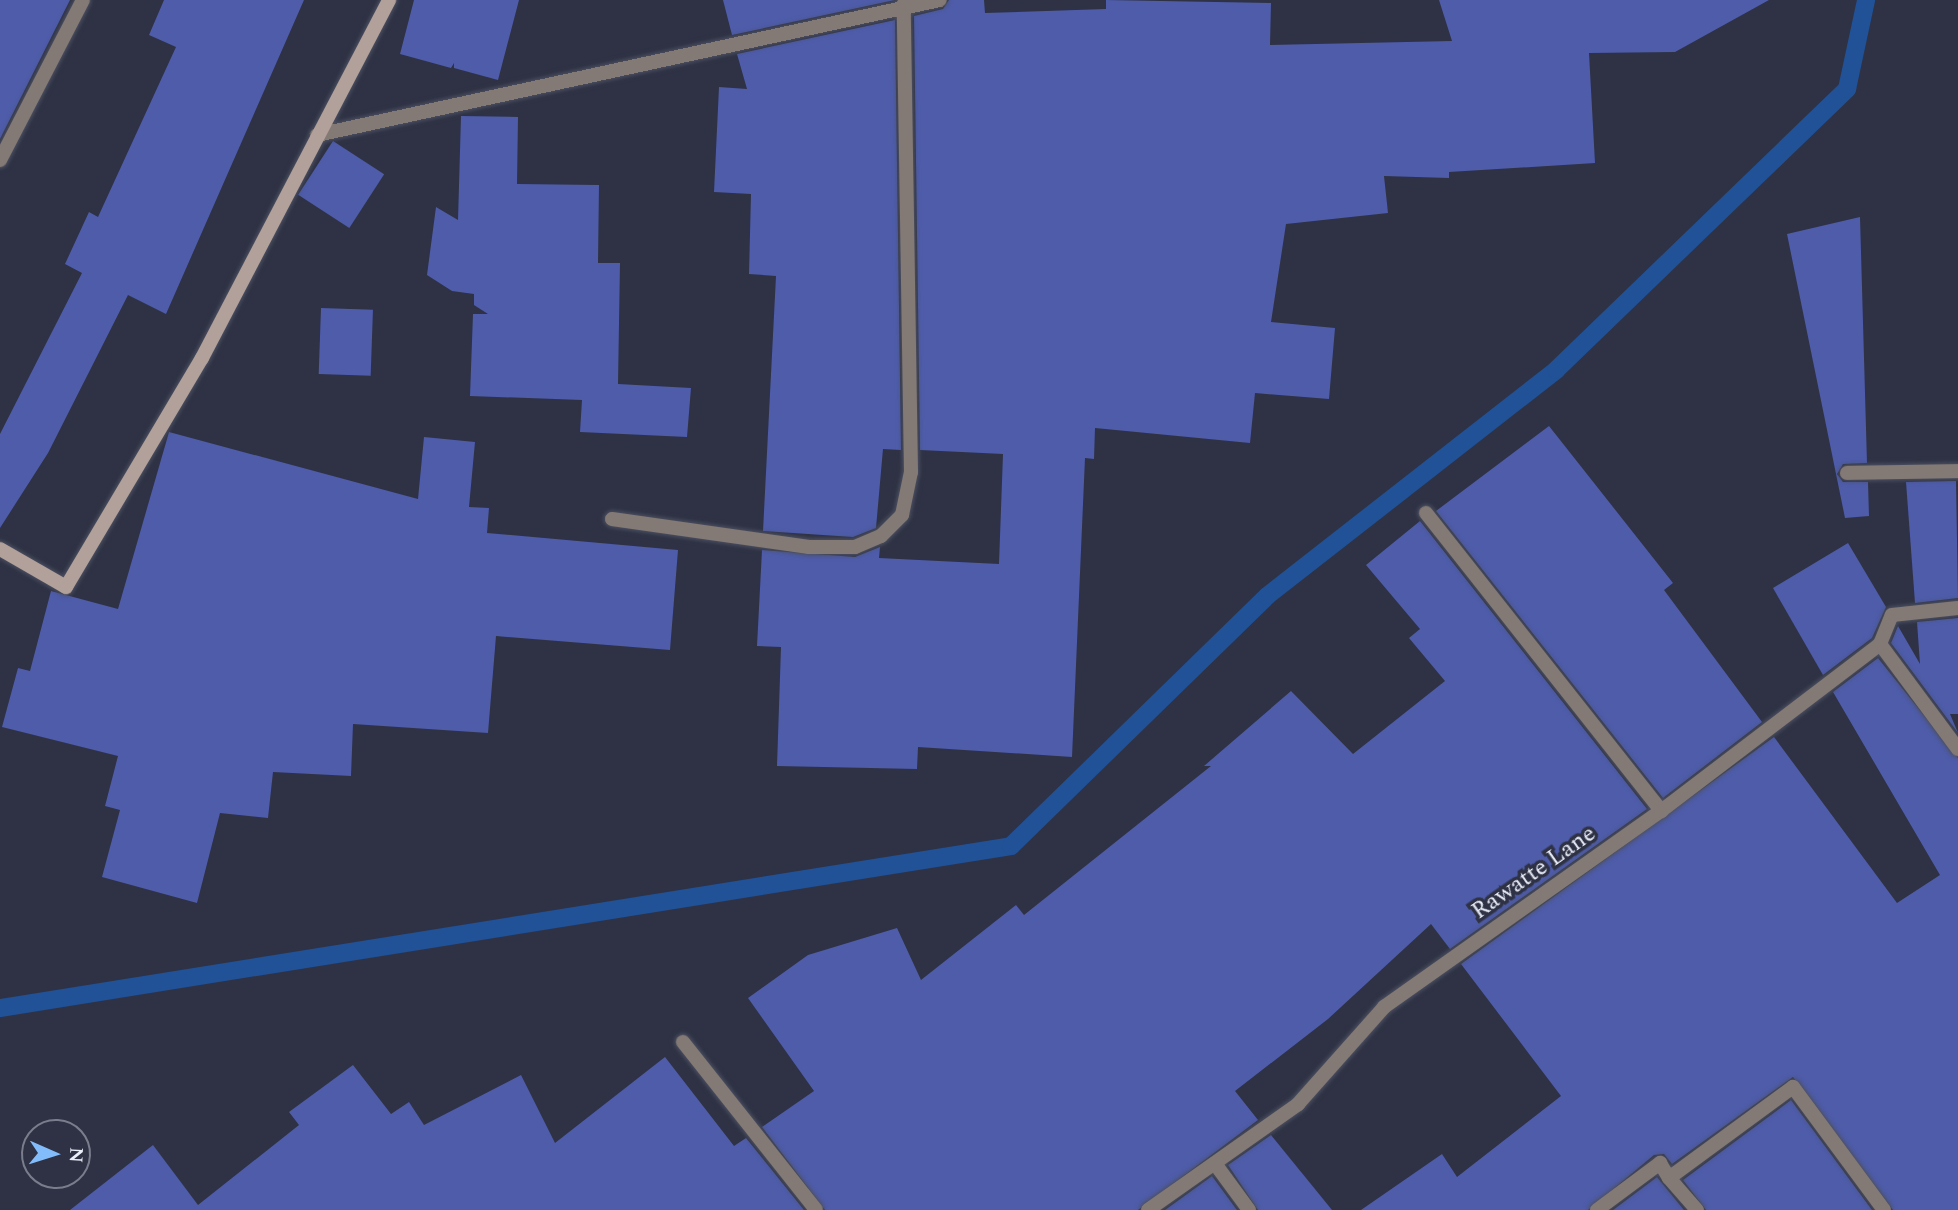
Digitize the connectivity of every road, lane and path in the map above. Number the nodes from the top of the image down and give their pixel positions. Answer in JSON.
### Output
{"nodes":[{"id":1,"x":83,"y":0,"type":"edge"},
{"id":2,"x":389,"y":0,"type":"edge"},
{"id":3,"x":940,"y":0,"type":"edge"},
{"id":4,"x":904,"y":4,"type":"junction"},
{"id":5,"x":317,"y":135,"type":"junction"},
{"id":6,"x":0,"y":160,"type":"edge"},
{"id":7,"x":1958,"y":471,"type":"edge"},
{"id":8,"x":1847,"y":473,"type":"dead end"},
{"id":9,"x":1426,"y":513,"type":"dead end"},
{"id":10,"x":612,"y":519,"type":"dead end"},
{"id":11,"x":0,"y":549,"type":"edge"},
{"id":12,"x":1958,"y":608,"type":"edge"},
{"id":13,"x":1880,"y":644,"type":"junction"},
{"id":14,"x":1958,"y":749,"type":"edge"},
{"id":15,"x":1661,"y":811,"type":"junction"},
{"id":16,"x":683,"y":1042,"type":"dead end"},
{"id":17,"x":1216,"y":1165,"type":"junction"},
{"id":18,"x":1670,"y":1178,"type":"junction"},
{"id":19,"x":816,"y":1210,"type":"edge"},
{"id":20,"x":1148,"y":1210,"type":"edge"},
{"id":21,"x":1249,"y":1210,"type":"edge"},
{"id":22,"x":1597,"y":1210,"type":"edge"},
{"id":23,"x":1697,"y":1210,"type":"edge"},
{"id":24,"x":1884,"y":1210,"type":"edge"}],
"edges":[{"from":1,"to":6,"type":"street"},
{"from":2,"to":5,"type":"street"},
{"from":3,"to":4,"type":"street"},
{"from":4,"to":5,"type":"street"},
{"from":4,"to":10,"type":"street"},
{"from":5,"to":11,"type":"street"},
{"from":7,"to":8,"type":"street"},
{"from":9,"to":15,"type":"street"},
{"from":12,"to":13,"type":"street","name":"Rawatte Lane"},
{"from":13,"to":14,"type":"street"},
{"from":13,"to":15,"type":"street","name":"Rawatte Lane"},
{"from":15,"to":17,"type":"street","name":"Rawatte Lane"},
{"from":16,"to":19,"type":"street"},
{"from":17,"to":20,"type":"street","name":"Rawatte Lane"},
{"from":17,"to":21,"type":"street"},
{"from":18,"to":22,"type":"street"},
{"from":18,"to":23,"type":"street"},
{"from":18,"to":24,"type":"street"}]}
